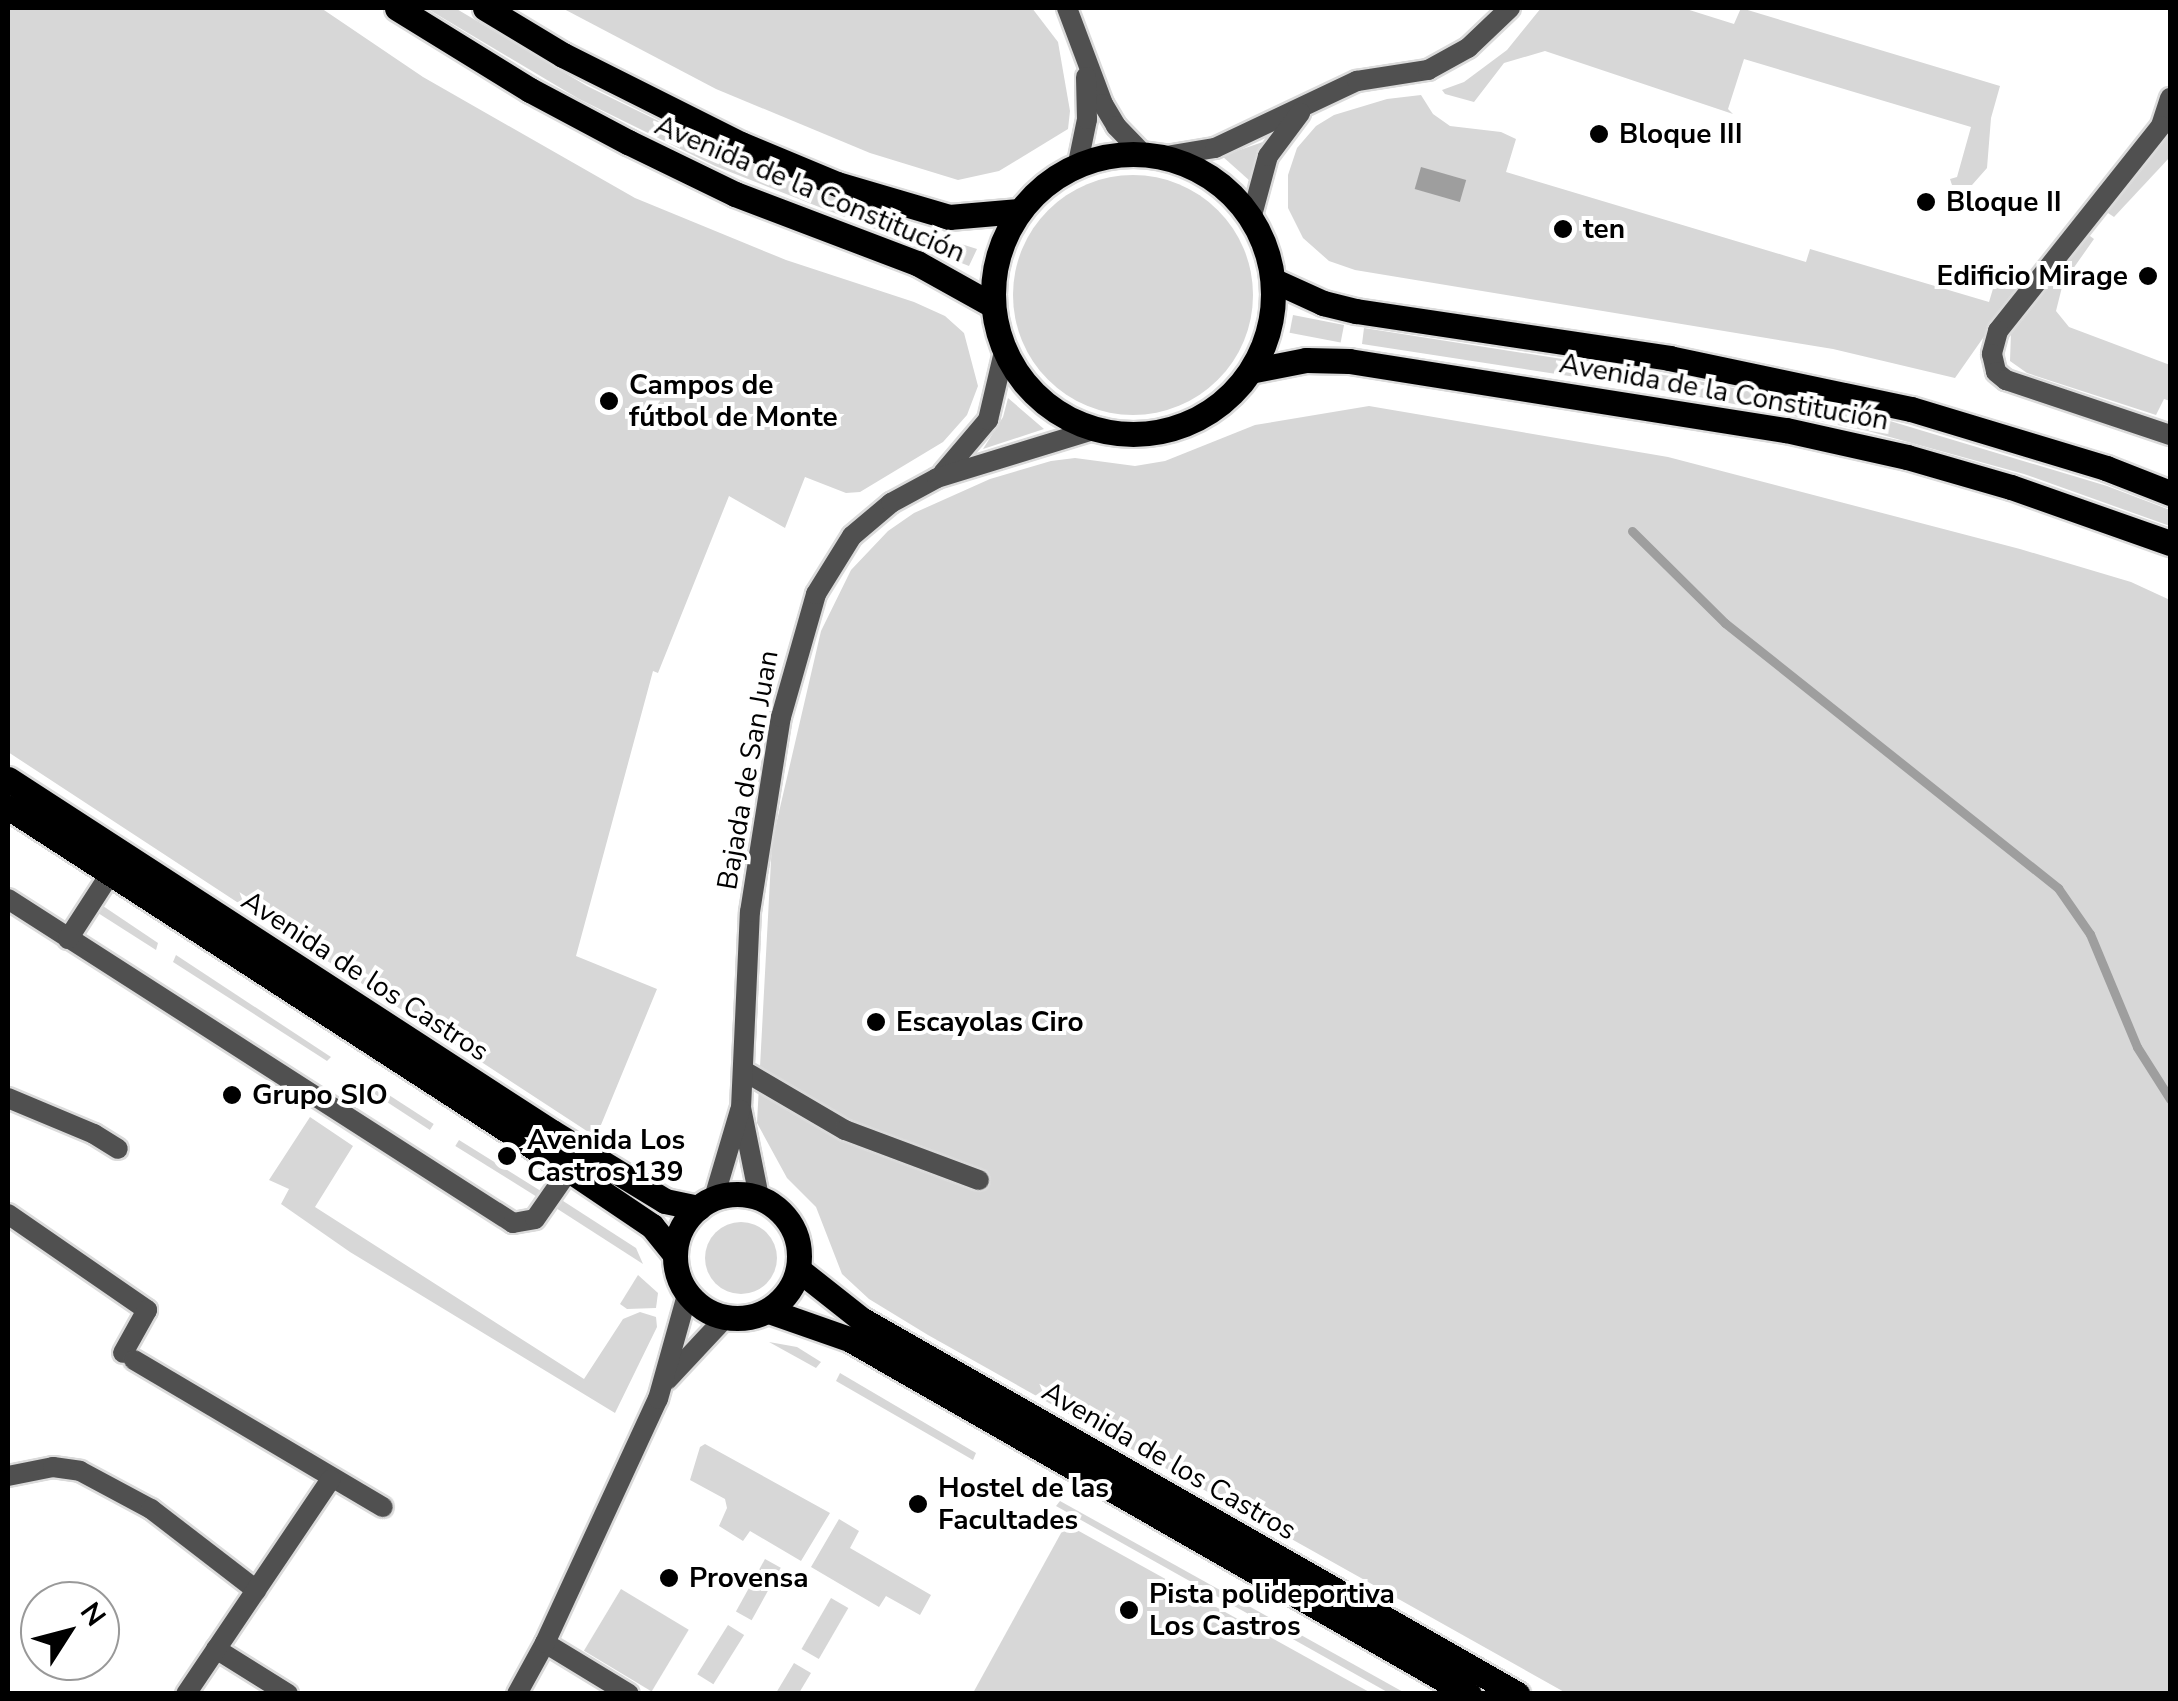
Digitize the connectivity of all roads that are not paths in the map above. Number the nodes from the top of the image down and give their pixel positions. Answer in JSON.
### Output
{"nodes":[{"id":1,"x":397,"y":8,"type":"edge"},
{"id":2,"x":485,"y":8,"type":"edge"},
{"id":3,"x":1066,"y":8,"type":"edge"},
{"id":4,"x":1510,"y":8,"type":"edge"},
{"id":5,"x":1086,"y":60,"type":"junction"},
{"id":6,"x":2170,"y":98,"type":"edge"},
{"id":7,"x":1308,"y":104,"type":"junction"},
{"id":8,"x":1151,"y":156,"type":"junction"},
{"id":9,"x":1078,"y":163,"type":"junction"},
{"id":10,"x":1019,"y":211,"type":"junction"},
{"id":11,"x":1250,"y":219,"type":"junction"},
{"id":12,"x":1276,"y":282,"type":"junction"},
{"id":13,"x":992,"y":304,"type":"junction"},
{"id":14,"x":1004,"y":352,"type":"junction"},
{"id":15,"x":1254,"y":370,"type":"junction"},
{"id":16,"x":1096,"y":428,"type":"junction"},
{"id":17,"x":2170,"y":435,"type":"edge"},
{"id":18,"x":937,"y":478,"type":"junction"},
{"id":19,"x":2170,"y":493,"type":"edge"},
{"id":20,"x":2170,"y":542,"type":"edge"},
{"id":21,"x":8,"y":780,"type":"edge"},
{"id":22,"x":8,"y":807,"type":"edge"},
{"id":23,"x":110,"y":874,"type":"junction"},
{"id":24,"x":8,"y":900,"type":"edge"},
{"id":25,"x":68,"y":939,"type":"junction"},
{"id":26,"x":744,"y":1071,"type":"junction"},
{"id":27,"x":8,"y":1098,"type":"edge"},
{"id":28,"x":740,"y":1108,"type":"junction"},
{"id":29,"x":118,"y":1149,"type":"dead end"},
{"id":30,"x":568,"y":1170,"type":"junction"},
{"id":31,"x":979,"y":1180,"type":"dead end"},
{"id":32,"x":759,"y":1198,"type":"junction"},
{"id":33,"x":706,"y":1203,"type":"junction"},
{"id":34,"x":8,"y":1214,"type":"edge"},
{"id":35,"x":674,"y":1253,"type":"junction"},
{"id":36,"x":799,"y":1270,"type":"junction"},
{"id":37,"x":688,"y":1295,"type":"junction"},
{"id":38,"x":769,"y":1311,"type":"junction"},
{"id":39,"x":725,"y":1318,"type":"junction"},
{"id":40,"x":666,"y":1382,"type":"junction"},
{"id":41,"x":8,"y":1476,"type":"edge"},
{"id":42,"x":331,"y":1479,"type":"junction"},
{"id":43,"x":383,"y":1506,"type":"dead end"},
{"id":44,"x":256,"y":1590,"type":"junction"},
{"id":45,"x":546,"y":1643,"type":"junction"},
{"id":46,"x":216,"y":1650,"type":"junction"},
{"id":47,"x":186,"y":1694,"type":"edge"},
{"id":48,"x":288,"y":1694,"type":"edge"},
{"id":49,"x":517,"y":1694,"type":"edge"},
{"id":50,"x":629,"y":1694,"type":"edge"},
{"id":51,"x":1468,"y":1694,"type":"edge"},
{"id":52,"x":1516,"y":1694,"type":"edge"}],
"edges":[{"from":1,"to":13,"type":"main road","name":"Avenida de la Constitución"},
{"from":2,"to":10,"type":"main road","name":"Avenida de la Constitución"},
{"from":3,"to":5,"type":"street"},
{"from":4,"to":7,"type":"street"},
{"from":5,"to":8,"type":"street"},
{"from":5,"to":9,"type":"street"},
{"from":6,"to":17,"type":"street"},
{"from":7,"to":8,"type":"street"},
{"from":7,"to":11,"type":"street"},
{"from":8,"to":9,"type":"main road"},
{"from":8,"to":11,"type":"main road"},
{"from":9,"to":10,"type":"main road"},
{"from":10,"to":13,"type":"main road"},
{"from":11,"to":12,"type":"main road"},
{"from":12,"to":15,"type":"main road"},
{"from":12,"to":19,"type":"main road","name":"Avenida de la Constitución"},
{"from":13,"to":14,"type":"main road"},
{"from":14,"to":16,"type":"main road"},
{"from":14,"to":18,"type":"street","name":"Bajada de San Juan"},
{"from":15,"to":16,"type":"main road"},
{"from":15,"to":20,"type":"main road","name":"Avenida de la Constitución"},
{"from":16,"to":18,"type":"street","name":"Bajada de San Juan"},
{"from":18,"to":26,"type":"street","name":"Bajada de San Juan"},
{"from":21,"to":33,"type":"main road","name":"Avenida de los Castros"},
{"from":22,"to":23,"type":"main road","name":"Avenida de los Castros"},
{"from":23,"to":25,"type":"street"},
{"from":23,"to":30,"type":"main road","name":"Avenida de los Castros"},
{"from":24,"to":25,"type":"street"},
{"from":25,"to":30,"type":"street"},
{"from":26,"to":28,"type":"street","name":"Bajada de San Juan"},
{"from":26,"to":31,"type":"street"},
{"from":27,"to":29,"type":"street"},
{"from":28,"to":32,"type":"street","name":"Bajada de San Juan"},
{"from":28,"to":33,"type":"street","name":"Bajada de San Juan"},
{"from":30,"to":35,"type":"main road","name":"Avenida de los Castros"},
{"from":32,"to":33,"type":"main road"},
{"from":32,"to":36,"type":"main road"},
{"from":33,"to":35,"type":"main road"},
{"from":34,"to":42,"type":"street"},
{"from":35,"to":37,"type":"main road"},
{"from":36,"to":38,"type":"main road"},
{"from":36,"to":52,"type":"main road","name":"Avenida de los Castros"},
{"from":37,"to":39,"type":"main road"},
{"from":37,"to":40,"type":"street"},
{"from":38,"to":39,"type":"main road"},
{"from":38,"to":51,"type":"main road","name":"Avenida de los Castros"},
{"from":39,"to":40,"type":"street"},
{"from":40,"to":45,"type":"street"},
{"from":41,"to":44,"type":"street"},
{"from":42,"to":43,"type":"street"},
{"from":42,"to":44,"type":"street"},
{"from":44,"to":46,"type":"street"},
{"from":45,"to":49,"type":"street"},
{"from":45,"to":50,"type":"street"},
{"from":46,"to":47,"type":"street"},
{"from":46,"to":48,"type":"street"}]}
